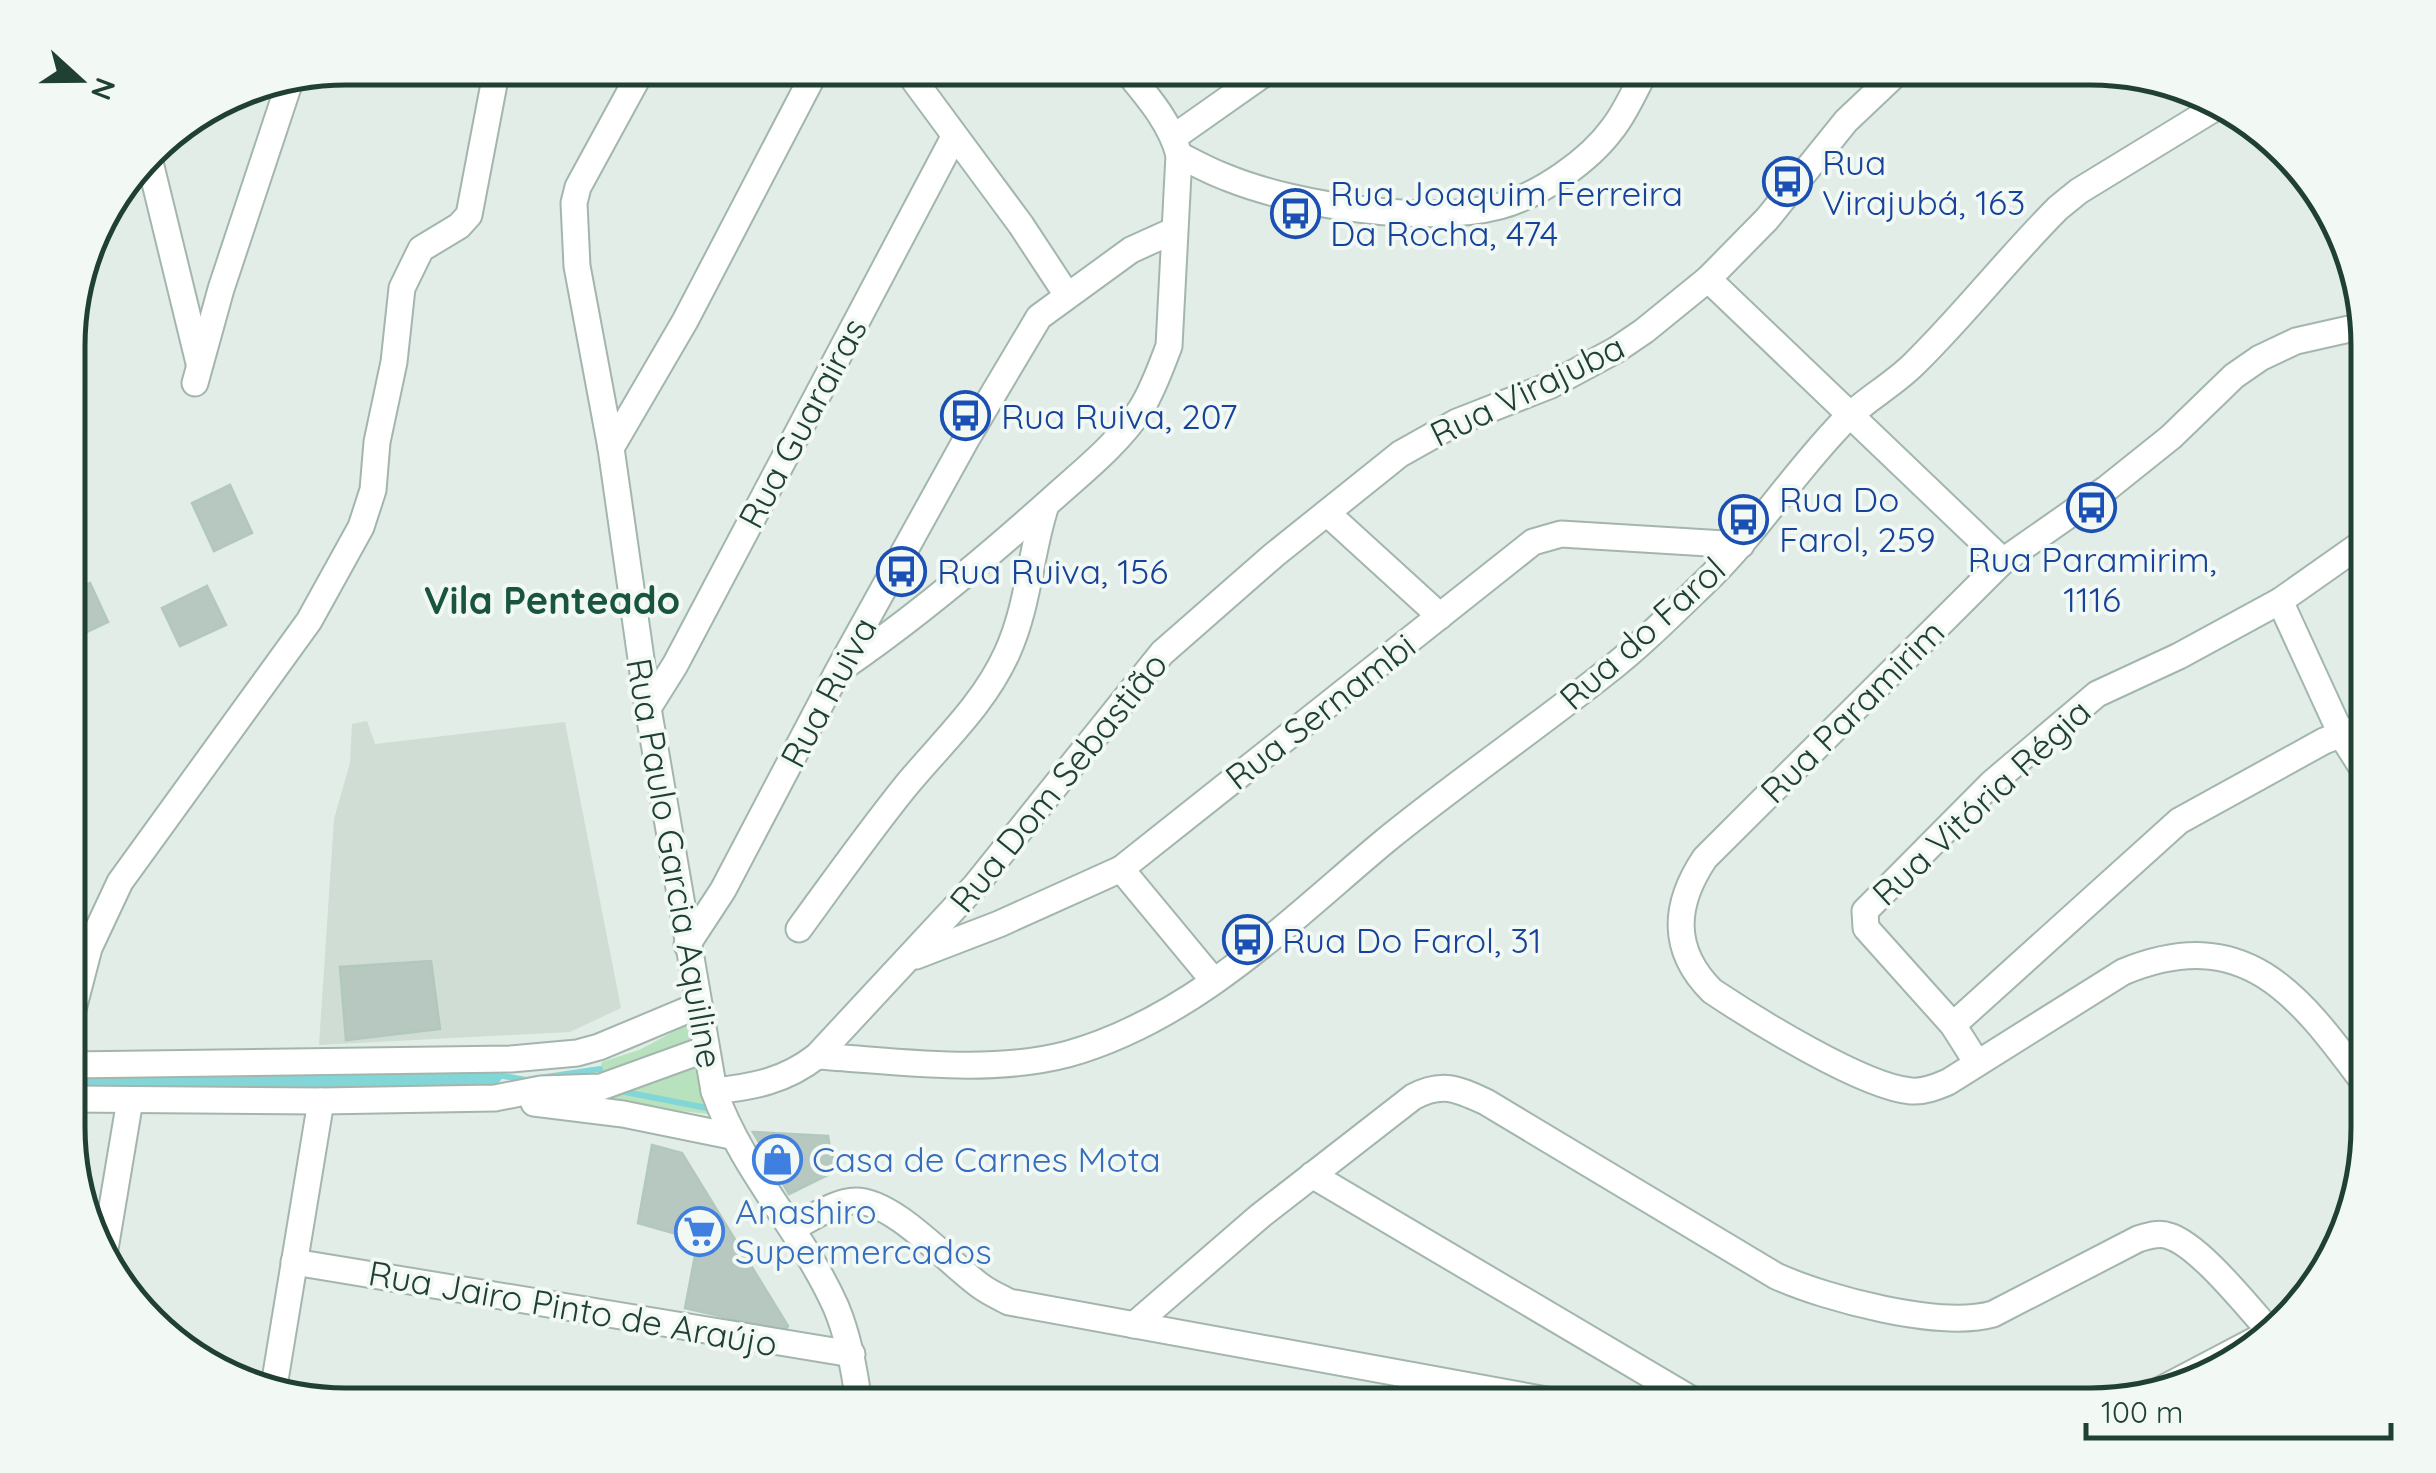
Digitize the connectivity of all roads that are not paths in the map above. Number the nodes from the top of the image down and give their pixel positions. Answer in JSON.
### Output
{"nodes":[{"id":1,"x":1251,"y":85,"type":"edge"},
{"id":2,"x":1638,"y":85,"type":"edge"},
{"id":3,"x":1882,"y":85,"type":"edge"},
{"id":4,"x":494,"y":86,"type":"edge"},
{"id":5,"x":633,"y":86,"type":"edge"},
{"id":6,"x":808,"y":86,"type":"edge"},
{"id":7,"x":918,"y":86,"type":"edge"},
{"id":8,"x":1138,"y":86,"type":"edge"},
{"id":9,"x":286,"y":92,"type":"edge"},
{"id":10,"x":2206,"y":113,"type":"edge"},
{"id":11,"x":954,"y":137,"type":"junction"},
{"id":12,"x":1177,"y":146,"type":"junction"},
{"id":13,"x":152,"y":171,"type":"edge"},
{"id":14,"x":1173,"y":231,"type":"junction"},
{"id":15,"x":178,"y":276,"type":"junction"},
{"id":16,"x":1708,"y":279,"type":"junction"},
{"id":17,"x":221,"y":289,"type":"junction"},
{"id":18,"x":1067,"y":295,"type":"junction"},
{"id":19,"x":2350,"y":329,"type":"edge"},
{"id":20,"x":1850,"y":416,"type":"junction"},
{"id":21,"x":611,"y":448,"type":"junction"},
{"id":22,"x":1400,"y":454,"type":"joint"},
{"id":23,"x":1046,"y":504,"type":"junction"},
{"id":24,"x":1328,"y":513,"type":"junction"},
{"id":25,"x":1741,"y":545,"type":"junction"},
{"id":26,"x":2350,"y":552,"type":"edge"},
{"id":27,"x":2003,"y":561,"type":"junction"},
{"id":28,"x":2280,"y":601,"type":"junction"},
{"id":29,"x":1440,"y":616,"type":"junction"},
{"id":30,"x":838,"y":671,"type":"junction"},
{"id":31,"x":648,"y":708,"type":"junction"},
{"id":32,"x":2350,"y":732,"type":"edge"},
{"id":33,"x":2342,"y":736,"type":"junction"},
{"id":34,"x":2350,"y":749,"type":"edge"},
{"id":35,"x":1121,"y":869,"type":"junction"},
{"id":36,"x":799,"y":928,"type":"dead end"},
{"id":37,"x":687,"y":945,"type":"junction"},
{"id":38,"x":911,"y":958,"type":"junction"},
{"id":39,"x":85,"y":963,"type":"edge"},
{"id":40,"x":1213,"y":980,"type":"junction"},
{"id":41,"x":697,"y":1006,"type":"junction"},
{"id":42,"x":1953,"y":1025,"type":"junction"},
{"id":43,"x":706,"y":1049,"type":"junction"},
{"id":44,"x":817,"y":1056,"type":"junction"},
{"id":45,"x":1977,"y":1062,"type":"junction"},
{"id":46,"x":85,"y":1065,"type":"edge"},
{"id":47,"x":2350,"y":1065,"type":"edge"},
{"id":48,"x":714,"y":1091,"type":"junction"},
{"id":49,"x":494,"y":1098,"type":"junction"},
{"id":50,"x":85,"y":1100,"type":"edge"},
{"id":51,"x":130,"y":1100,"type":"junction"},
{"id":52,"x":321,"y":1102,"type":"junction"},
{"id":53,"x":731,"y":1136,"type":"junction"},
{"id":54,"x":1312,"y":1175,"type":"junction"},
{"id":55,"x":792,"y":1228,"type":"junction"},
{"id":56,"x":108,"y":1233,"type":"edge"},
{"id":57,"x":294,"y":1262,"type":"junction"},
{"id":58,"x":2262,"y":1323,"type":"edge"},
{"id":59,"x":1134,"y":1325,"type":"junction"},
{"id":60,"x":852,"y":1354,"type":"junction"},
{"id":61,"x":275,"y":1378,"type":"edge"},
{"id":62,"x":1477,"y":1387,"type":"edge"},
{"id":63,"x":1670,"y":1387,"type":"edge"},
{"id":64,"x":856,"y":1388,"type":"edge"}],
"edges":[{"from":1,"to":12,"type":"street"},
{"from":2,"to":12,"type":"street"},
{"from":3,"to":16,"type":"street","name":"Rua Virajuba"},
{"from":4,"to":39,"type":"street"},
{"from":5,"to":21,"type":"street","name":"Rua Paulo Garcia Aquiline"},
{"from":6,"to":21,"type":"street"},
{"from":7,"to":11,"type":"street"},
{"from":8,"to":12,"type":"street"},
{"from":9,"to":17,"type":"street"},
{"from":10,"to":20,"type":"street","name":"Rua do Farol"},
{"from":11,"to":18,"type":"street"},
{"from":11,"to":31,"type":"street","name":"Rua Guarairas"},
{"from":12,"to":14,"type":"street"},
{"from":13,"to":15,"type":"street"},
{"from":14,"to":18,"type":"street","name":"Rua Ruiva"},
{"from":14,"to":23,"type":"street"},
{"from":15,"to":17,"type":"street"},
{"from":15,"to":17,"type":"street"},
{"from":16,"to":20,"type":"street"},
{"from":16,"to":22,"type":"street","name":"Rua Virajuba"},
{"from":18,"to":30,"type":"street","name":"Rua Ruiva"},
{"from":19,"to":27,"type":"street","name":"Rua Paramirim"},
{"from":20,"to":25,"type":"street","name":"Rua do Farol"},
{"from":20,"to":27,"type":"street"},
{"from":21,"to":31,"type":"street","name":"Rua Paulo Garcia Aquiline"},
{"from":22,"to":24,"type":"street","name":"Rua Dom Sebastião"},
{"from":23,"to":30,"type":"street"},
{"from":23,"to":36,"type":"street"},
{"from":24,"to":29,"type":"street"},
{"from":24,"to":38,"type":"street","name":"Rua Dom Sebastião"},
{"from":25,"to":29,"type":"street","name":"Rua Sernambi"},
{"from":25,"to":40,"type":"street","name":"Rua do Farol"},
{"from":26,"to":28,"type":"street","name":"Rua Vitória Régia"},
{"from":27,"to":45,"type":"street","name":"Rua Paramirim"},
{"from":28,"to":33,"type":"street"},
{"from":28,"to":42,"type":"street","name":"Rua Vitória Régia"},
{"from":29,"to":35,"type":"street","name":"Rua Sernambi"},
{"from":30,"to":37,"type":"street","name":"Rua Ruiva"},
{"from":31,"to":37,"type":"street","name":"Rua Paulo Garcia Aquiline"},
{"from":32,"to":33,"type":"street"},
{"from":33,"to":34,"type":"street"},
{"from":33,"to":42,"type":"street"},
{"from":35,"to":38,"type":"street","name":"Rua Sernambi"},
{"from":35,"to":40,"type":"street"},
{"from":37,"to":41,"type":"street","name":"Rua Paulo Garcia Aquiline"},
{"from":38,"to":44,"type":"street","name":"Rua Dom Sebastião"},
{"from":40,"to":44,"type":"street","name":"Rua do Farol"},
{"from":41,"to":43,"type":"street","name":"Rua Paulo Garcia Aquiline"},
{"from":41,"to":46,"type":"street"},
{"from":42,"to":45,"type":"street","name":"Rua Vitória Régia"},
{"from":43,"to":48,"type":"street","name":"Rua Paulo Garcia Aquiline"},
{"from":43,"to":49,"type":"street"},
{"from":44,"to":48,"type":"street","name":"Rua Dom Sebastião"},
{"from":45,"to":47,"type":"street","name":"Rua Paramirim"},
{"from":48,"to":53,"type":"street","name":"Rua Paulo Garcia Aquiline"},
{"from":49,"to":52,"type":"street"},
{"from":49,"to":53,"type":"street"},
{"from":50,"to":51,"type":"street"},
{"from":51,"to":52,"type":"street"},
{"from":51,"to":56,"type":"street"},
{"from":52,"to":57,"type":"street"},
{"from":53,"to":55,"type":"street","name":"Rua Paulo Garcia Aquiline"},
{"from":54,"to":58,"type":"street"},
{"from":54,"to":59,"type":"street"},
{"from":54,"to":63,"type":"street"},
{"from":55,"to":59,"type":"street"},
{"from":55,"to":60,"type":"street","name":"Rua Paulo Garcia Aquiline"},
{"from":57,"to":60,"type":"street","name":"Rua Jairo Pinto de Araújo"},
{"from":57,"to":61,"type":"street"},
{"from":59,"to":62,"type":"street"},
{"from":60,"to":64,"type":"street","name":"Rua Paulo Garcia Aquiline"}]}
